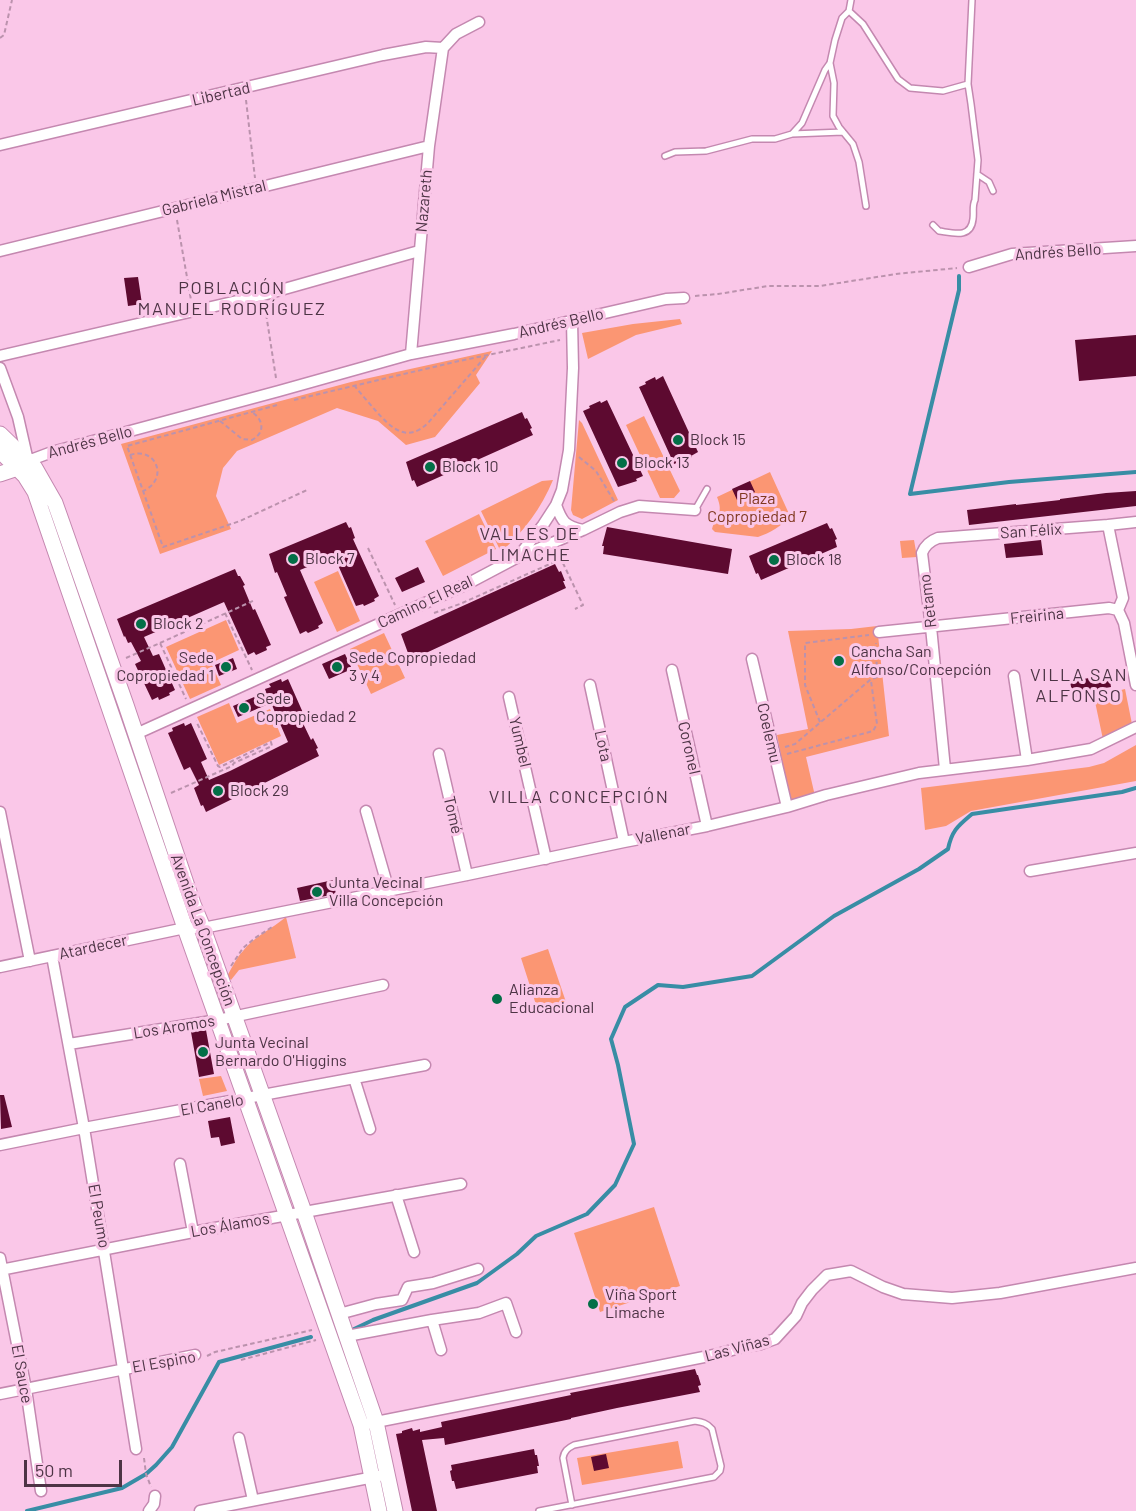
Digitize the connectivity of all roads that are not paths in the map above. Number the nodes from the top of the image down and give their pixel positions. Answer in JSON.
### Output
{"nodes":[{"id":1,"x":851,"y":0,"type":"edge"},
{"id":2,"x":972,"y":0,"type":"edge"},
{"id":3,"x":849,"y":11,"type":"junction"},
{"id":4,"x":479,"y":22,"type":"dead end"},
{"id":5,"x":443,"y":48,"type":"junction"},
{"id":6,"x":830,"y":63,"type":"junction"},
{"id":7,"x":968,"y":84,"type":"junction"},
{"id":8,"x":843,"y":132,"type":"junction"},
{"id":9,"x":792,"y":134,"type":"junction"},
{"id":10,"x":0,"y":145,"type":"edge"},
{"id":11,"x":429,"y":146,"type":"junction"},
{"id":12,"x":665,"y":156,"type":"dead end"},
{"id":13,"x":977,"y":174,"type":"junction"},
{"id":14,"x":993,"y":191,"type":"dead end"},
{"id":15,"x":866,"y":206,"type":"dead end"},
{"id":16,"x":933,"y":225,"type":"dead end"},
{"id":17,"x":1136,"y":246,"type":"edge"},
{"id":18,"x":0,"y":251,"type":"edge"},
{"id":19,"x":419,"y":251,"type":"junction"},
{"id":20,"x":969,"y":267,"type":"road end"},
{"id":21,"x":684,"y":297,"type":"road end"},
{"id":22,"x":572,"y":321,"type":"junction"},
{"id":23,"x":411,"y":354,"type":"junction"},
{"id":24,"x":0,"y":356,"type":"edge"},
{"id":25,"x":0,"y":368,"type":"edge"},
{"id":26,"x":0,"y":434,"type":"edge"},
{"id":27,"x":0,"y":451,"type":"edge"},
{"id":28,"x":23,"y":464,"type":"junction"},
{"id":29,"x":0,"y":474,"type":"edge"},
{"id":30,"x":707,"y":489,"type":"dead end"},
{"id":31,"x":556,"y":505,"type":"junction"},
{"id":32,"x":695,"y":510,"type":"joint"},
{"id":33,"x":1136,"y":522,"type":"edge"},
{"id":34,"x":1108,"y":525,"type":"junction"},
{"id":35,"x":583,"y":530,"type":"junction"},
{"id":36,"x":928,"y":544,"type":"joint"},
{"id":37,"x":518,"y":557,"type":"junction"},
{"id":38,"x":1118,"y":610,"type":"junction"},
{"id":39,"x":931,"y":627,"type":"junction"},
{"id":40,"x":877,"y":636,"type":"road end"},
{"id":41,"x":752,"y":659,"type":"dead end"},
{"id":42,"x":672,"y":670,"type":"dead end"},
{"id":43,"x":1014,"y":676,"type":"dead end"},
{"id":44,"x":590,"y":685,"type":"dead end"},
{"id":45,"x":1136,"y":685,"type":"edge"},
{"id":46,"x":509,"y":697,"type":"dead end"},
{"id":47,"x":1136,"y":727,"type":"edge"},
{"id":48,"x":136,"y":734,"type":"junction"},
{"id":49,"x":439,"y":754,"type":"dead end"},
{"id":50,"x":1027,"y":760,"type":"junction"},
{"id":51,"x":945,"y":769,"type":"junction"},
{"id":52,"x":787,"y":807,"type":"junction"},
{"id":53,"x":366,"y":811,"type":"dead end"},
{"id":54,"x":0,"y":812,"type":"edge"},
{"id":55,"x":707,"y":826,"type":"junction"},
{"id":56,"x":624,"y":842,"type":"junction"},
{"id":57,"x":1136,"y":853,"type":"edge"},
{"id":58,"x":546,"y":859,"type":"junction"},
{"id":59,"x":1030,"y":871,"type":"dead end"},
{"id":60,"x":467,"y":875,"type":"junction"},
{"id":61,"x":388,"y":891,"type":"junction"},
{"id":62,"x":185,"y":928,"type":"junction"},
{"id":63,"x":203,"y":928,"type":"junction"},
{"id":64,"x":52,"y":956,"type":"junction"},
{"id":65,"x":30,"y":961,"type":"junction"},
{"id":66,"x":0,"y":967,"type":"edge"},
{"id":67,"x":383,"y":985,"type":"dead end"},
{"id":68,"x":234,"y":1016,"type":"junction"},
{"id":69,"x":218,"y":1020,"type":"junction"},
{"id":70,"x":69,"y":1044,"type":"junction"},
{"id":71,"x":425,"y":1065,"type":"dead end"},
{"id":72,"x":354,"y":1078,"type":"junction"},
{"id":73,"x":262,"y":1095,"type":"junction"},
{"id":74,"x":245,"y":1099,"type":"junction"},
{"id":75,"x":84,"y":1128,"type":"junction"},
{"id":76,"x":370,"y":1129,"type":"dead end"},
{"id":77,"x":0,"y":1145,"type":"edge"},
{"id":78,"x":180,"y":1164,"type":"dead end"},
{"id":79,"x":461,"y":1184,"type":"dead end"},
{"id":80,"x":396,"y":1196,"type":"junction"},
{"id":81,"x":304,"y":1212,"type":"junction"},
{"id":82,"x":286,"y":1215,"type":"junction"},
{"id":83,"x":194,"y":1232,"type":"junction"},
{"id":84,"x":105,"y":1249,"type":"junction"},
{"id":85,"x":414,"y":1252,"type":"dead end"},
{"id":86,"x":0,"y":1258,"type":"edge"},
{"id":87,"x":1136,"y":1268,"type":"edge"},
{"id":88,"x":478,"y":1269,"type":"dead end"},
{"id":89,"x":1,"y":1270,"type":"edge"},
{"id":90,"x":339,"y":1314,"type":"junction"},
{"id":91,"x":432,"y":1320,"type":"junction"},
{"id":92,"x":516,"y":1332,"type":"dead end"},
{"id":93,"x":347,"y":1336,"type":"junction"},
{"id":94,"x":441,"y":1350,"type":"dead end"},
{"id":95,"x":195,"y":1355,"type":"road end"},
{"id":96,"x":122,"y":1370,"type":"junction"},
{"id":97,"x":26,"y":1389,"type":"junction"},
{"id":98,"x":0,"y":1394,"type":"edge"},
{"id":99,"x":369,"y":1423,"type":"junction"},
{"id":100,"x":239,"y":1438,"type":"dead end"},
{"id":101,"x":136,"y":1449,"type":"road end"},
{"id":102,"x":380,"y":1475,"type":"junction"},
{"id":103,"x":41,"y":1491,"type":"dead end"},
{"id":104,"x":155,"y":1496,"type":"dead end"},
{"id":105,"x":253,"y":1500,"type":"junction"},
{"id":106,"x":572,"y":1504,"type":"junction"},
{"id":107,"x":149,"y":1511,"type":"edge"},
{"id":108,"x":200,"y":1511,"type":"edge"},
{"id":109,"x":380,"y":1511,"type":"edge"},
{"id":110,"x":395,"y":1511,"type":"edge"},
{"id":111,"x":539,"y":1511,"type":"edge"}],
"edges":[{"from":1,"to":3,"type":"lane"},
{"from":2,"to":7,"type":"lane"},
{"from":3,"to":6,"type":"lane"},
{"from":3,"to":7,"type":"lane"},
{"from":4,"to":5,"type":"street"},
{"from":5,"to":10,"type":"street","name":"Libertad"},
{"from":5,"to":11,"type":"street","name":"Nazareth"},
{"from":6,"to":8,"type":"lane"},
{"from":6,"to":9,"type":"lane"},
{"from":7,"to":13,"type":"lane"},
{"from":8,"to":9,"type":"lane"},
{"from":8,"to":15,"type":"lane"},
{"from":9,"to":12,"type":"lane"},
{"from":11,"to":18,"type":"street","name":"Gabriela Mistral"},
{"from":11,"to":19,"type":"street","name":"Nazareth"},
{"from":13,"to":14,"type":"lane"},
{"from":13,"to":16,"type":"lane"},
{"from":17,"to":20,"type":"street","name":"Andrés Bello"},
{"from":19,"to":23,"type":"street","name":"Nazareth"},
{"from":19,"to":24,"type":"street"},
{"from":21,"to":22,"type":"street","name":"Andrés Bello"},
{"from":22,"to":23,"type":"street","name":"Andrés Bello"},
{"from":22,"to":31,"type":"street","name":"Camino El Real"},
{"from":23,"to":28,"type":"street","name":"Andrés Bello"},
{"from":25,"to":28,"type":"street"},
{"from":26,"to":28,"type":"street","name":"Avenida La Concepción"},
{"from":27,"to":28,"type":"street","name":"Avenida La Concepción"},
{"from":28,"to":29,"type":"street","name":"Andrés Bello"},
{"from":28,"to":48,"type":"street","name":"Avenida La Concepción"},
{"from":28,"to":62,"type":"street","name":"Avenida La Concepción"},
{"from":30,"to":32,"type":"lane"},
{"from":31,"to":35,"type":"street"},
{"from":31,"to":37,"type":"street","name":"Camino El Real"},
{"from":32,"to":35,"type":"street"},
{"from":33,"to":34,"type":"street","name":"San Félix"},
{"from":34,"to":36,"type":"street","name":"San Félix"},
{"from":34,"to":38,"type":"street"},
{"from":35,"to":37,"type":"street"},
{"from":36,"to":39,"type":"street","name":"Retamo"},
{"from":37,"to":48,"type":"street","name":"Camino El Real"},
{"from":38,"to":39,"type":"street","name":"Freirina"},
{"from":38,"to":45,"type":"street"},
{"from":39,"to":40,"type":"street","name":"Freirina"},
{"from":39,"to":51,"type":"street","name":"Retamo"},
{"from":41,"to":52,"type":"street","name":"Coelemu"},
{"from":42,"to":55,"type":"street","name":"Coronel"},
{"from":43,"to":50,"type":"street"},
{"from":44,"to":56,"type":"street","name":"Lota"},
{"from":46,"to":58,"type":"street","name":"Yumbel"},
{"from":47,"to":50,"type":"street","name":"Vallenar"},
{"from":48,"to":63,"type":"street","name":"Avenida La Concepción"},
{"from":49,"to":60,"type":"street","name":"Tomé"},
{"from":50,"to":51,"type":"street","name":"Vallenar"},
{"from":51,"to":52,"type":"street","name":"Vallenar"},
{"from":52,"to":55,"type":"street","name":"Vallenar"},
{"from":53,"to":61,"type":"street"},
{"from":54,"to":65,"type":"street"},
{"from":55,"to":56,"type":"street","name":"Vallenar"},
{"from":56,"to":58,"type":"street","name":"Vallenar"},
{"from":57,"to":59,"type":"street"},
{"from":58,"to":60,"type":"street","name":"Vallenar"},
{"from":60,"to":61,"type":"street","name":"Vallenar"},
{"from":61,"to":63,"type":"street","name":"Vallenar"},
{"from":62,"to":63,"type":"street","name":"Vallenar"},
{"from":62,"to":64,"type":"street","name":"Atardecer"},
{"from":62,"to":69,"type":"street","name":"Avenida La Concepción"},
{"from":63,"to":68,"type":"street","name":"Avenida La Concepción"},
{"from":64,"to":65,"type":"street","name":"Atardecer"},
{"from":64,"to":70,"type":"street","name":"El Peumo"},
{"from":65,"to":66,"type":"street","name":"Atardecer"},
{"from":67,"to":68,"type":"street","name":"Los Aromos"},
{"from":68,"to":69,"type":"street","name":"Los Aromos"},
{"from":68,"to":73,"type":"street","name":"Avenida La Concepción"},
{"from":69,"to":70,"type":"street","name":"Los Aromos"},
{"from":69,"to":74,"type":"street","name":"Avenida La Concepción"},
{"from":70,"to":75,"type":"street","name":"El Peumo"},
{"from":71,"to":72,"type":"street","name":"El Canelo"},
{"from":72,"to":73,"type":"street","name":"El Canelo"},
{"from":72,"to":76,"type":"street"},
{"from":73,"to":74,"type":"street","name":"El Canelo"},
{"from":73,"to":81,"type":"street","name":"Avenida La Concepción"},
{"from":74,"to":75,"type":"street","name":"El Canelo"},
{"from":74,"to":82,"type":"street","name":"Avenida La Concepción"},
{"from":75,"to":77,"type":"street","name":"El Canelo"},
{"from":75,"to":84,"type":"street","name":"El Peumo"},
{"from":78,"to":83,"type":"street"},
{"from":79,"to":80,"type":"street","name":"Los Álamos"},
{"from":80,"to":81,"type":"street","name":"Los Álamos"},
{"from":80,"to":85,"type":"street"},
{"from":81,"to":82,"type":"street","name":"Los Álamos"},
{"from":81,"to":90,"type":"street","name":"Avenida La Concepción"},
{"from":82,"to":83,"type":"street","name":"Los Álamos"},
{"from":82,"to":99,"type":"street","name":"Avenida La Concepción"},
{"from":83,"to":84,"type":"street","name":"Los Álamos"},
{"from":84,"to":89,"type":"street","name":"Los Álamos"},
{"from":84,"to":96,"type":"street","name":"El Peumo"},
{"from":86,"to":89,"type":"street","name":"El Sauce"},
{"from":87,"to":99,"type":"street","name":"Las Viñas"},
{"from":88,"to":90,"type":"street"},
{"from":89,"to":97,"type":"street","name":"El Sauce"},
{"from":90,"to":93,"type":"street","name":"Avenida La Concepción"},
{"from":91,"to":92,"type":"street"},
{"from":91,"to":93,"type":"street"},
{"from":91,"to":94,"type":"street"},
{"from":93,"to":99,"type":"street","name":"Avenida La Concepción"},
{"from":95,"to":96,"type":"street","name":"El Espino"},
{"from":96,"to":97,"type":"street","name":"El Espino"},
{"from":96,"to":101,"type":"street","name":"El Peumo"},
{"from":97,"to":98,"type":"street","name":"El Espino"},
{"from":97,"to":103,"type":"street","name":"El Sauce"},
{"from":99,"to":102,"type":"street","name":"Avenida La Concepción"},
{"from":100,"to":105,"type":"street"},
{"from":102,"to":105,"type":"street"},
{"from":102,"to":109,"type":"street","name":"Avenida La Concepción"},
{"from":102,"to":110,"type":"street","name":"Avenida La Concepción"},
{"from":104,"to":107,"type":"street"},
{"from":105,"to":108,"type":"street"},
{"from":106,"to":106,"type":"lane"},
{"from":106,"to":111,"type":"lane"}]}
